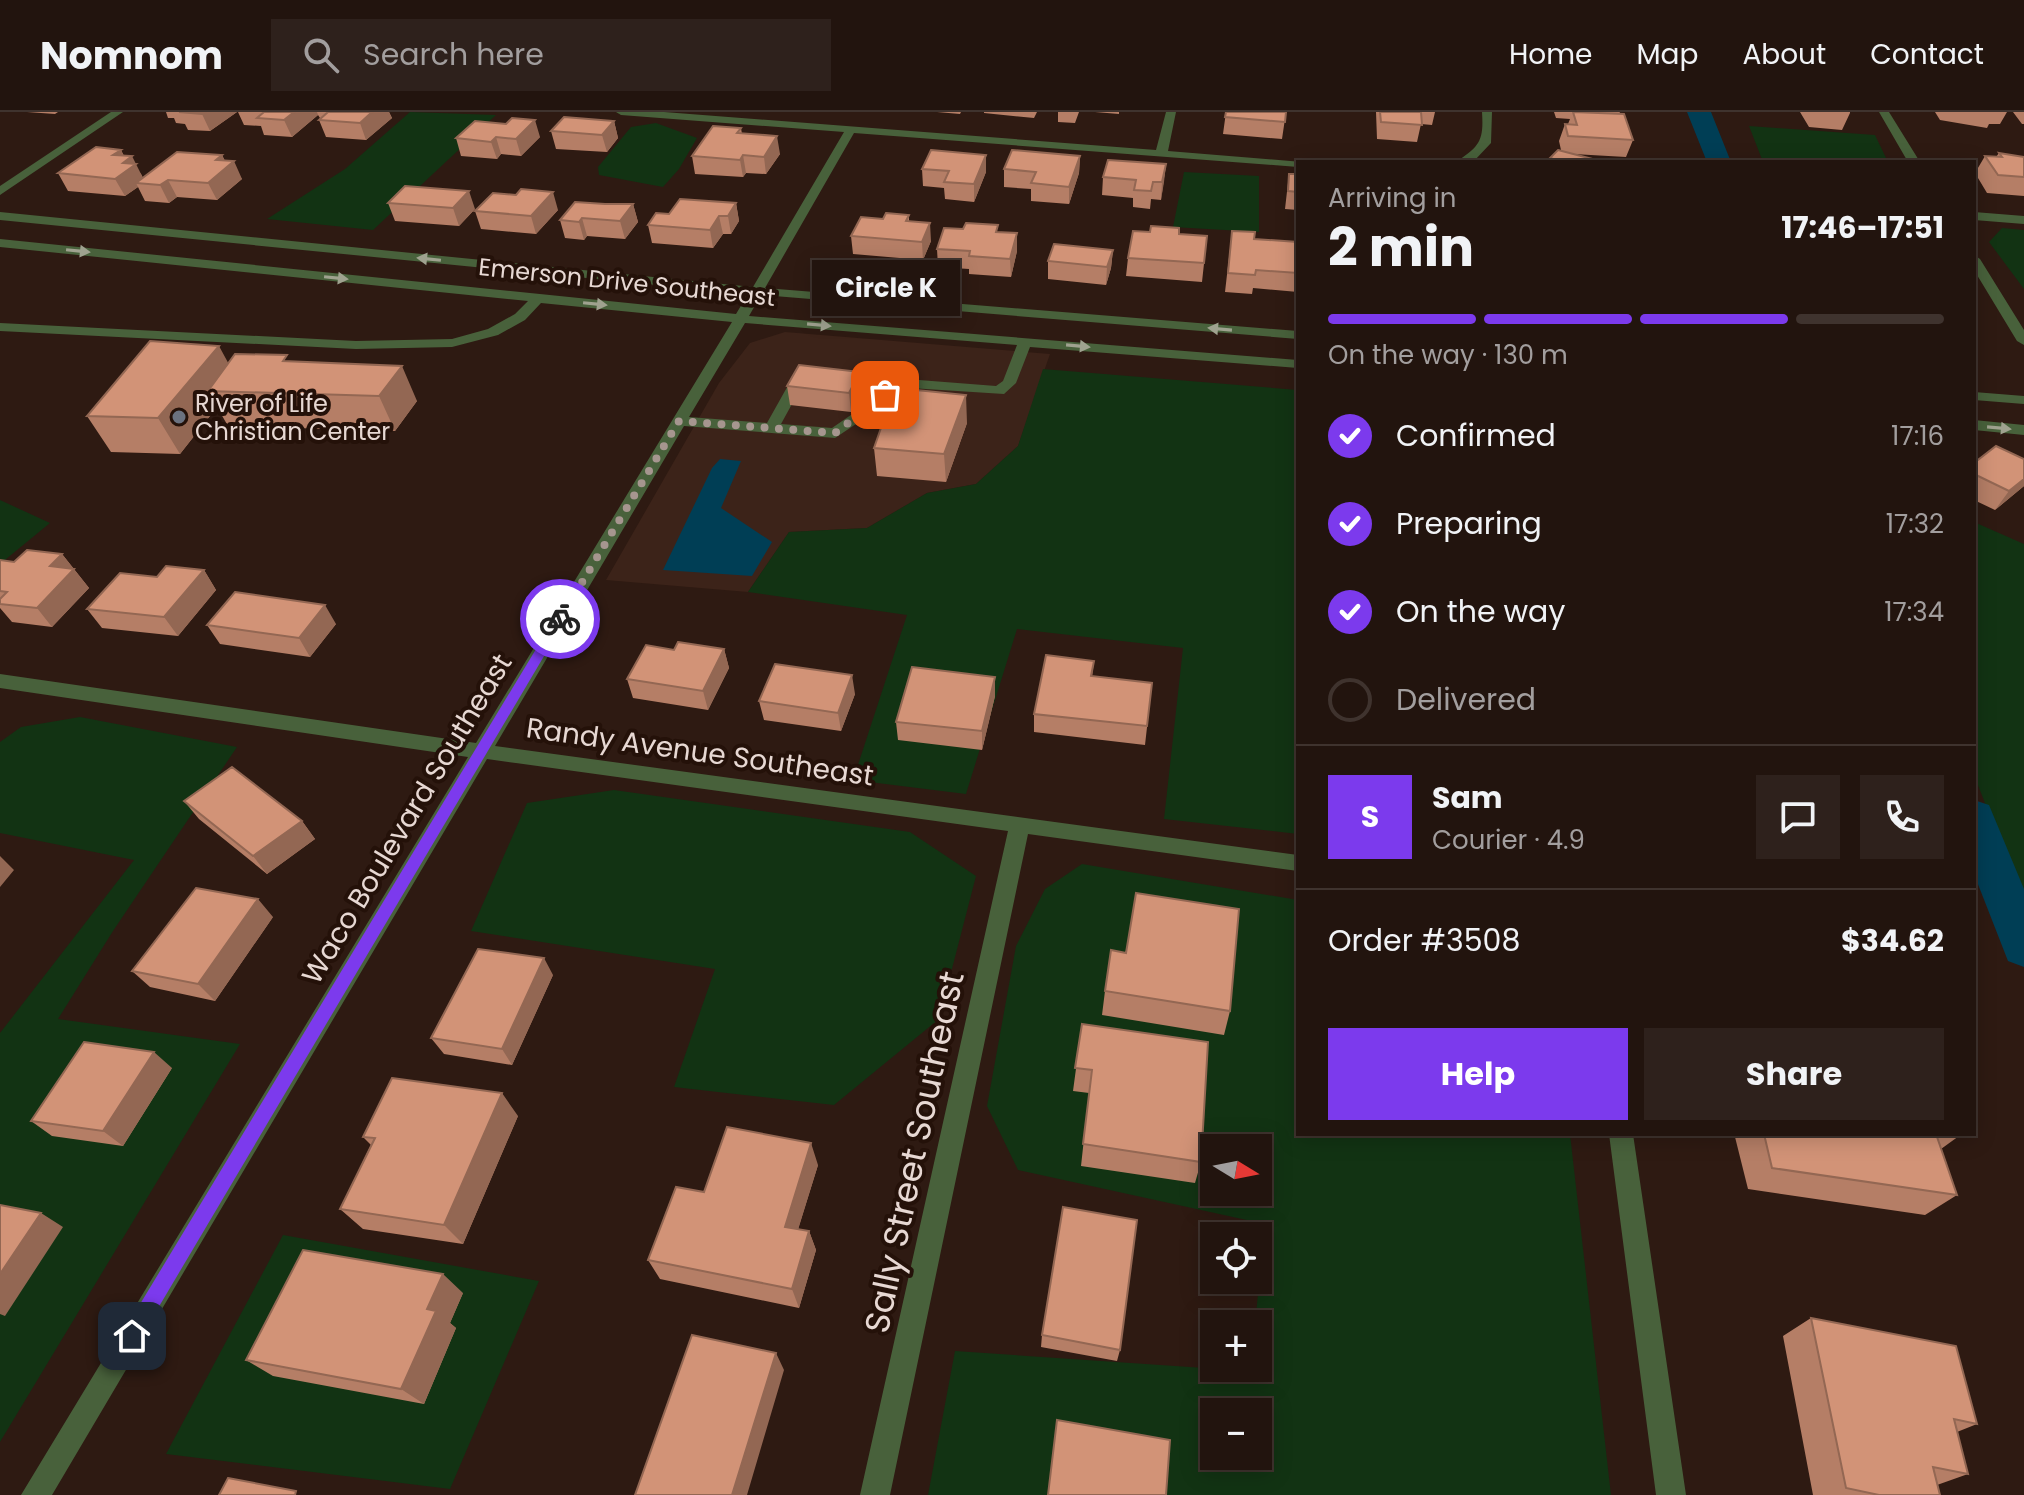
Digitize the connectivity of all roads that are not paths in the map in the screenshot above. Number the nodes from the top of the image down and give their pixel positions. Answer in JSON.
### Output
{"nodes":[{"id":1,"x":118,"y":112,"type":"edge"},
{"id":2,"x":621,"y":112,"type":"edge"},
{"id":3,"x":1171,"y":112,"type":"edge"},
{"id":4,"x":1487,"y":112,"type":"edge"},
{"id":5,"x":1884,"y":112,"type":"edge"},
{"id":6,"x":850,"y":131,"type":"junction"},
{"id":7,"x":1161,"y":154,"type":"junction"},
{"id":8,"x":1467,"y":160,"type":"edge"},
{"id":9,"x":1913,"y":160,"type":"edge"},
{"id":10,"x":1296,"y":164,"type":"edge"},
{"id":11,"x":0,"y":191,"type":"edge"},
{"id":12,"x":0,"y":216,"type":"edge"},
{"id":13,"x":1976,"y":216,"type":"edge"},
{"id":14,"x":2024,"y":220,"type":"edge"},
{"id":15,"x":0,"y":243,"type":"edge"},
{"id":16,"x":1976,"y":262,"type":"edge"},
{"id":17,"x":757,"y":291,"type":"junction"},
{"id":18,"x":538,"y":298,"type":"junction"},
{"id":19,"x":741,"y":319,"type":"junction"},
{"id":20,"x":0,"y":327,"type":"edge"},
{"id":21,"x":1296,"y":335,"type":"edge"},
{"id":22,"x":2024,"y":341,"type":"edge"},
{"id":23,"x":1025,"y":342,"type":"junction"},
{"id":24,"x":1296,"y":364,"type":"edge"},
{"id":25,"x":907,"y":383,"type":"junction"},
{"id":26,"x":1976,"y":396,"type":"edge"},
{"id":27,"x":2024,"y":400,"type":"edge"},
{"id":28,"x":679,"y":421,"type":"junction"},
{"id":29,"x":1976,"y":425,"type":"edge"},
{"id":30,"x":771,"y":429,"type":"junction"},
{"id":31,"x":2024,"y":430,"type":"edge"},
{"id":32,"x":3,"y":684,"type":"edge"},
{"id":33,"x":480,"y":751,"type":"junction"},
{"id":34,"x":1020,"y":823,"type":"junction"},
{"id":35,"x":1296,"y":863,"type":"edge"},
{"id":36,"x":1621,"y":1136,"type":"edge"},
{"id":37,"x":36,"y":1495,"type":"edge"},
{"id":38,"x":875,"y":1495,"type":"edge"},
{"id":39,"x":1671,"y":1495,"type":"edge"}],
"edges":[{"from":1,"to":11,"type":"street"},
{"from":2,"to":6,"type":"street"},
{"from":3,"to":7,"type":"street"},
{"from":4,"to":8,"type":"street"},
{"from":5,"to":9,"type":"street"},
{"from":6,"to":7,"type":"street"},
{"from":6,"to":17,"type":"street","name":"Waco Boulevard Southeast"},
{"from":7,"to":10,"type":"street"},
{"from":17,"to":12,"type":"street","name":"Emerson Drive Southeast","one_way":true},
{"from":13,"to":14,"type":"street"},
{"from":15,"to":18,"type":"street","name":"Emerson Drive Southeast","one_way":true},
{"from":16,"to":22,"type":"street"},
{"from":17,"to":19,"type":"street","name":"Waco Boulevard Southeast"},
{"from":21,"to":17,"type":"street","name":"Emerson Drive Southeast","one_way":true},
{"from":18,"to":19,"type":"street","name":"Emerson Drive Southeast","one_way":true},
{"from":18,"to":20,"type":"street"},
{"from":19,"to":23,"type":"street","name":"Emerson Drive Southeast","one_way":true},
{"from":19,"to":28,"type":"street","name":"Waco Boulevard Southeast"},
{"from":23,"to":24,"type":"street","name":"Emerson Drive Southeast","one_way":true},
{"from":23,"to":25,"type":"street"},
{"from":25,"to":30,"type":"street"},
{"from":25,"to":30,"type":"street"},
{"from":26,"to":27,"type":"street"},
{"from":28,"to":30,"type":"street"},
{"from":28,"to":33,"type":"street","name":"Waco Boulevard Southeast"},
{"from":29,"to":31,"type":"street","one_way":true},
{"from":32,"to":33,"type":"street","name":"Randy Avenue Southeast"},
{"from":33,"to":34,"type":"street","name":"Randy Avenue Southeast"},
{"from":33,"to":37,"type":"street","name":"Waco Boulevard Southeast"},
{"from":34,"to":35,"type":"street","name":"Randy Avenue Southeast"},
{"from":34,"to":38,"type":"street","name":"Sally Street Southeast"},
{"from":36,"to":39,"type":"street"}]}
